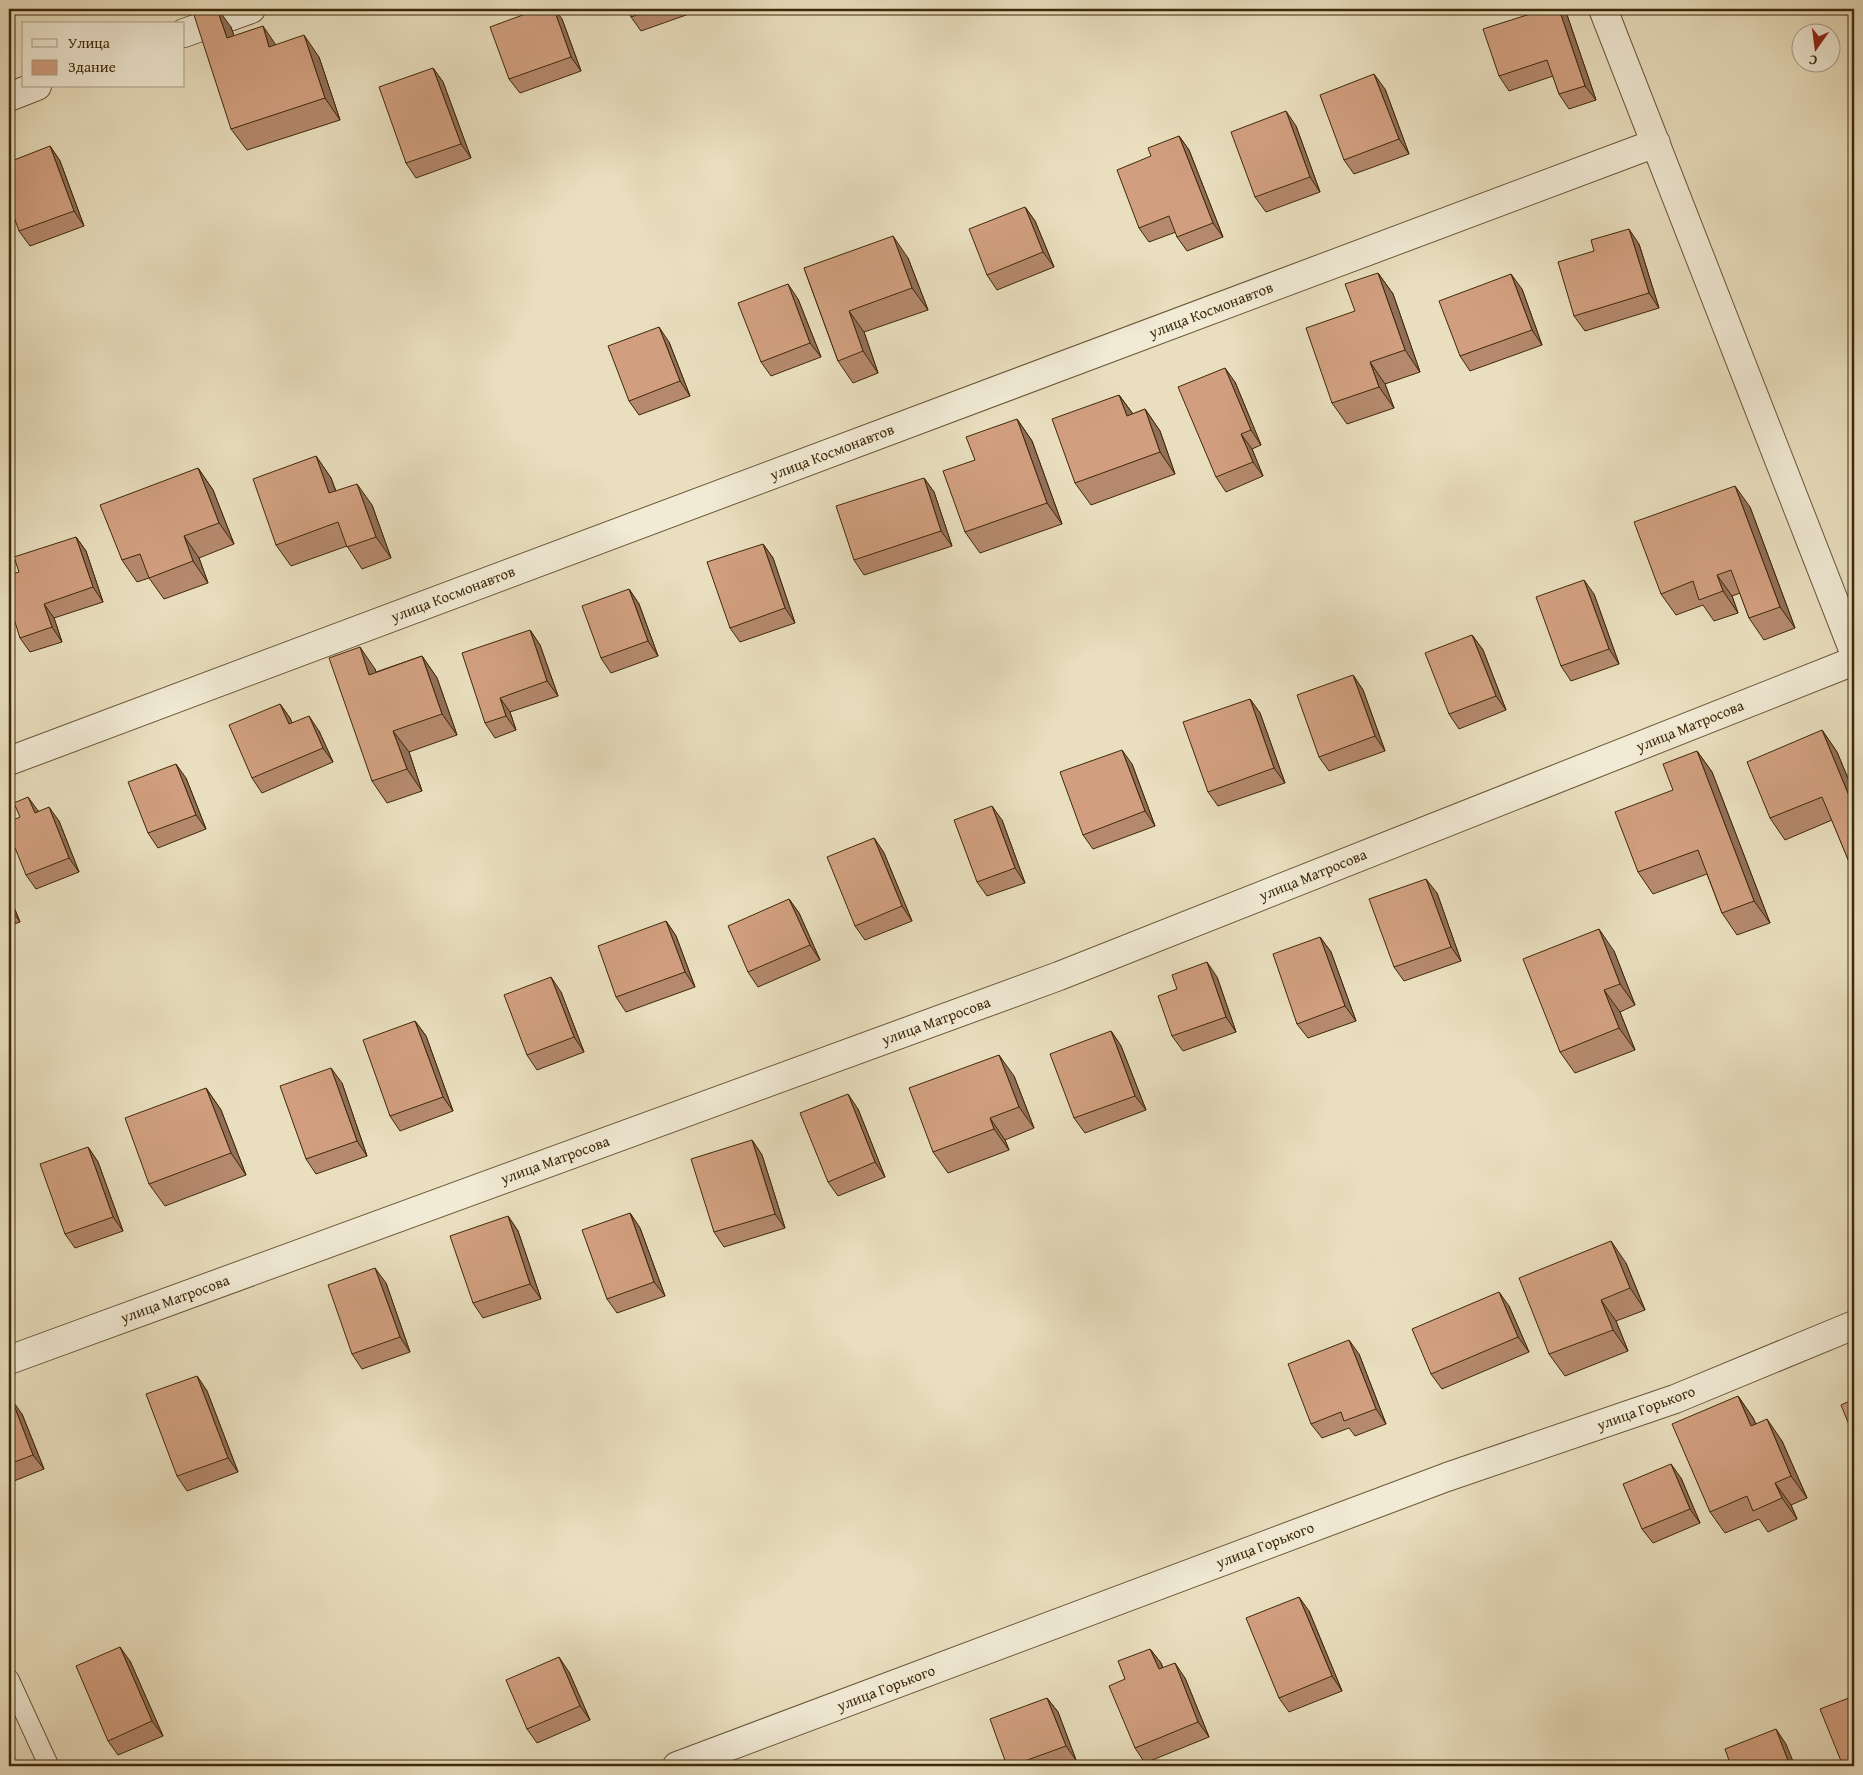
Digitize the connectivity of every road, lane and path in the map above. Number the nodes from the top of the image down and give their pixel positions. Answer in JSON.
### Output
{"nodes":[{"id":1,"x":251,"y":9,"type":"edge"},
{"id":2,"x":1603,"y":9,"type":"edge"},
{"id":3,"x":185,"y":33,"type":"edge"},
{"id":4,"x":32,"y":88,"type":"edge"},
{"id":5,"x":9,"y":97,"type":"edge"},
{"id":6,"x":1656,"y":143,"type":"junction"},
{"id":7,"x":1854,"y":652,"type":"edge"},
{"id":8,"x":1854,"y":661,"type":"edge"},
{"id":9,"x":9,"y":761,"type":"edge"},
{"id":10,"x":1854,"y":1325,"type":"edge"},
{"id":11,"x":9,"y":1360,"type":"edge"},
{"id":12,"x":9,"y":1679,"type":"edge"},
{"id":13,"x":49,"y":1766,"type":"edge"},
{"id":14,"x":677,"y":1766,"type":"edge"}],
"edges":[{"from":1,"to":3,"type":"street"},
{"from":2,"to":6,"type":"street"},
{"from":4,"to":5,"type":"street"},
{"from":6,"to":7,"type":"street"},
{"from":6,"to":9,"type":"street","name":"улица Космонавтов"},
{"from":8,"to":11,"type":"street","name":"улица Матросова"},
{"from":10,"to":14,"type":"street","name":"улица Горького"},
{"from":12,"to":13,"type":"lane"}]}
